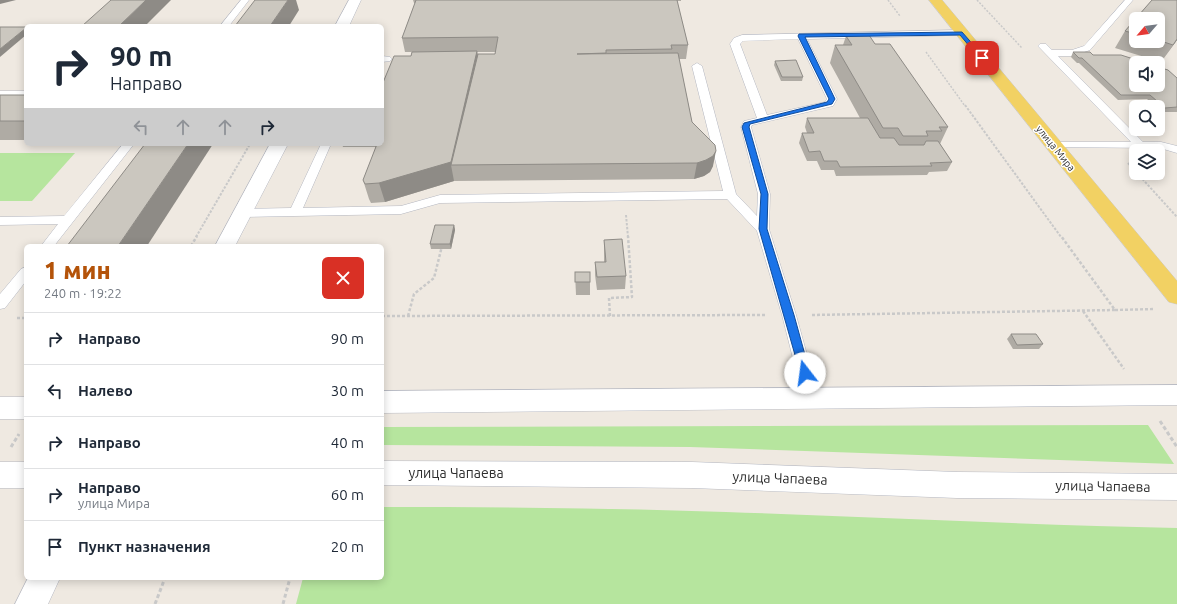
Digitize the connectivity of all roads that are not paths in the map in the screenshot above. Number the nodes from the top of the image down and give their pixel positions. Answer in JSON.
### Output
{"nodes":[{"id":1,"x":245,"y":0,"type":"edge"},
{"id":2,"x":355,"y":0,"type":"edge"},
{"id":3,"x":935,"y":0,"type":"edge"},
{"id":4,"x":1129,"y":0,"type":"edge"},
{"id":5,"x":226,"y":24,"type":"edge"},
{"id":6,"x":343,"y":24,"type":"edge"},
{"id":7,"x":962,"y":33,"type":"junction"},
{"id":8,"x":801,"y":36,"type":"junction"},
{"id":9,"x":697,"y":66,"type":"dead end"},
{"id":10,"x":0,"y":94,"type":"edge"},
{"id":11,"x":21,"y":94,"type":"edge"},
{"id":12,"x":762,"y":119,"type":"junction"},
{"id":13,"x":1139,"y":144,"type":"edge"},
{"id":14,"x":1053,"y":145,"type":"junction"},
{"id":15,"x":1129,"y":145,"type":"edge"},
{"id":16,"x":1165,"y":145,"type":"edge"},
{"id":17,"x":1177,"y":145,"type":"edge"},
{"id":18,"x":127,"y":146,"type":"edge"},
{"id":19,"x":278,"y":146,"type":"edge"},
{"id":20,"x":325,"y":146,"type":"edge"},
{"id":21,"x":1165,"y":146,"type":"edge"},
{"id":22,"x":1177,"y":150,"type":"edge"},
{"id":23,"x":730,"y":196,"type":"junction"},
{"id":24,"x":295,"y":212,"type":"junction"},
{"id":25,"x":242,"y":213,"type":"junction"},
{"id":26,"x":67,"y":220,"type":"junction"},
{"id":27,"x":0,"y":221,"type":"edge"},
{"id":28,"x":763,"y":229,"type":"junction"},
{"id":29,"x":49,"y":244,"type":"edge"},
{"id":30,"x":226,"y":244,"type":"edge"},
{"id":31,"x":24,"y":274,"type":"edge"},
{"id":32,"x":1177,"y":296,"type":"edge"},
{"id":33,"x":0,"y":304,"type":"edge"},
{"id":34,"x":1177,"y":395,"type":"edge"},
{"id":35,"x":811,"y":398,"type":"junction"},
{"id":36,"x":384,"y":402,"type":"edge"},
{"id":37,"x":0,"y":408,"type":"edge"},
{"id":38,"x":24,"y":420,"type":"edge"},
{"id":39,"x":384,"y":473,"type":"edge"},
{"id":40,"x":24,"y":475,"type":"edge"},
{"id":41,"x":0,"y":476,"type":"edge"},
{"id":42,"x":1177,"y":487,"type":"edge"},
{"id":43,"x":44,"y":580,"type":"edge"},
{"id":44,"x":31,"y":604,"type":"edge"}],
"edges":[{"from":1,"to":5,"type":"lane"},
{"from":2,"to":6,"type":"main road"},
{"from":3,"to":7,"type":"main road","name":"улица Мира"},
{"from":4,"to":13,"type":"lane"},
{"from":7,"to":8,"type":"lane"},
{"from":7,"to":14,"type":"main road","name":"улица Мира"},
{"from":8,"to":12,"type":"lane"},
{"from":8,"to":12,"type":"lane"},
{"from":9,"to":23,"type":"lane"},
{"from":10,"to":11,"type":"lane"},
{"from":12,"to":28,"type":"lane"},
{"from":14,"to":15,"type":"lane"},
{"from":14,"to":32,"type":"main road","name":"улица Мира"},
{"from":16,"to":17,"type":"lane"},
{"from":18,"to":26,"type":"lane"},
{"from":19,"to":25,"type":"main road"},
{"from":20,"to":24,"type":"lane"},
{"from":21,"to":22,"type":"lane"},
{"from":23,"to":24,"type":"lane"},
{"from":23,"to":28,"type":"lane"},
{"from":24,"to":25,"type":"lane"},
{"from":25,"to":30,"type":"main road"},
{"from":26,"to":27,"type":"lane"},
{"from":26,"to":29,"type":"lane"},
{"from":28,"to":35,"type":"lane"},
{"from":31,"to":33,"type":"lane"},
{"from":34,"to":35,"type":"main road"},
{"from":35,"to":36,"type":"main road"},
{"from":37,"to":38,"type":"main road"},
{"from":39,"to":42,"type":"main road","name":"улица Чапаева"},
{"from":40,"to":41,"type":"main road"},
{"from":43,"to":44,"type":"main road"}]}
